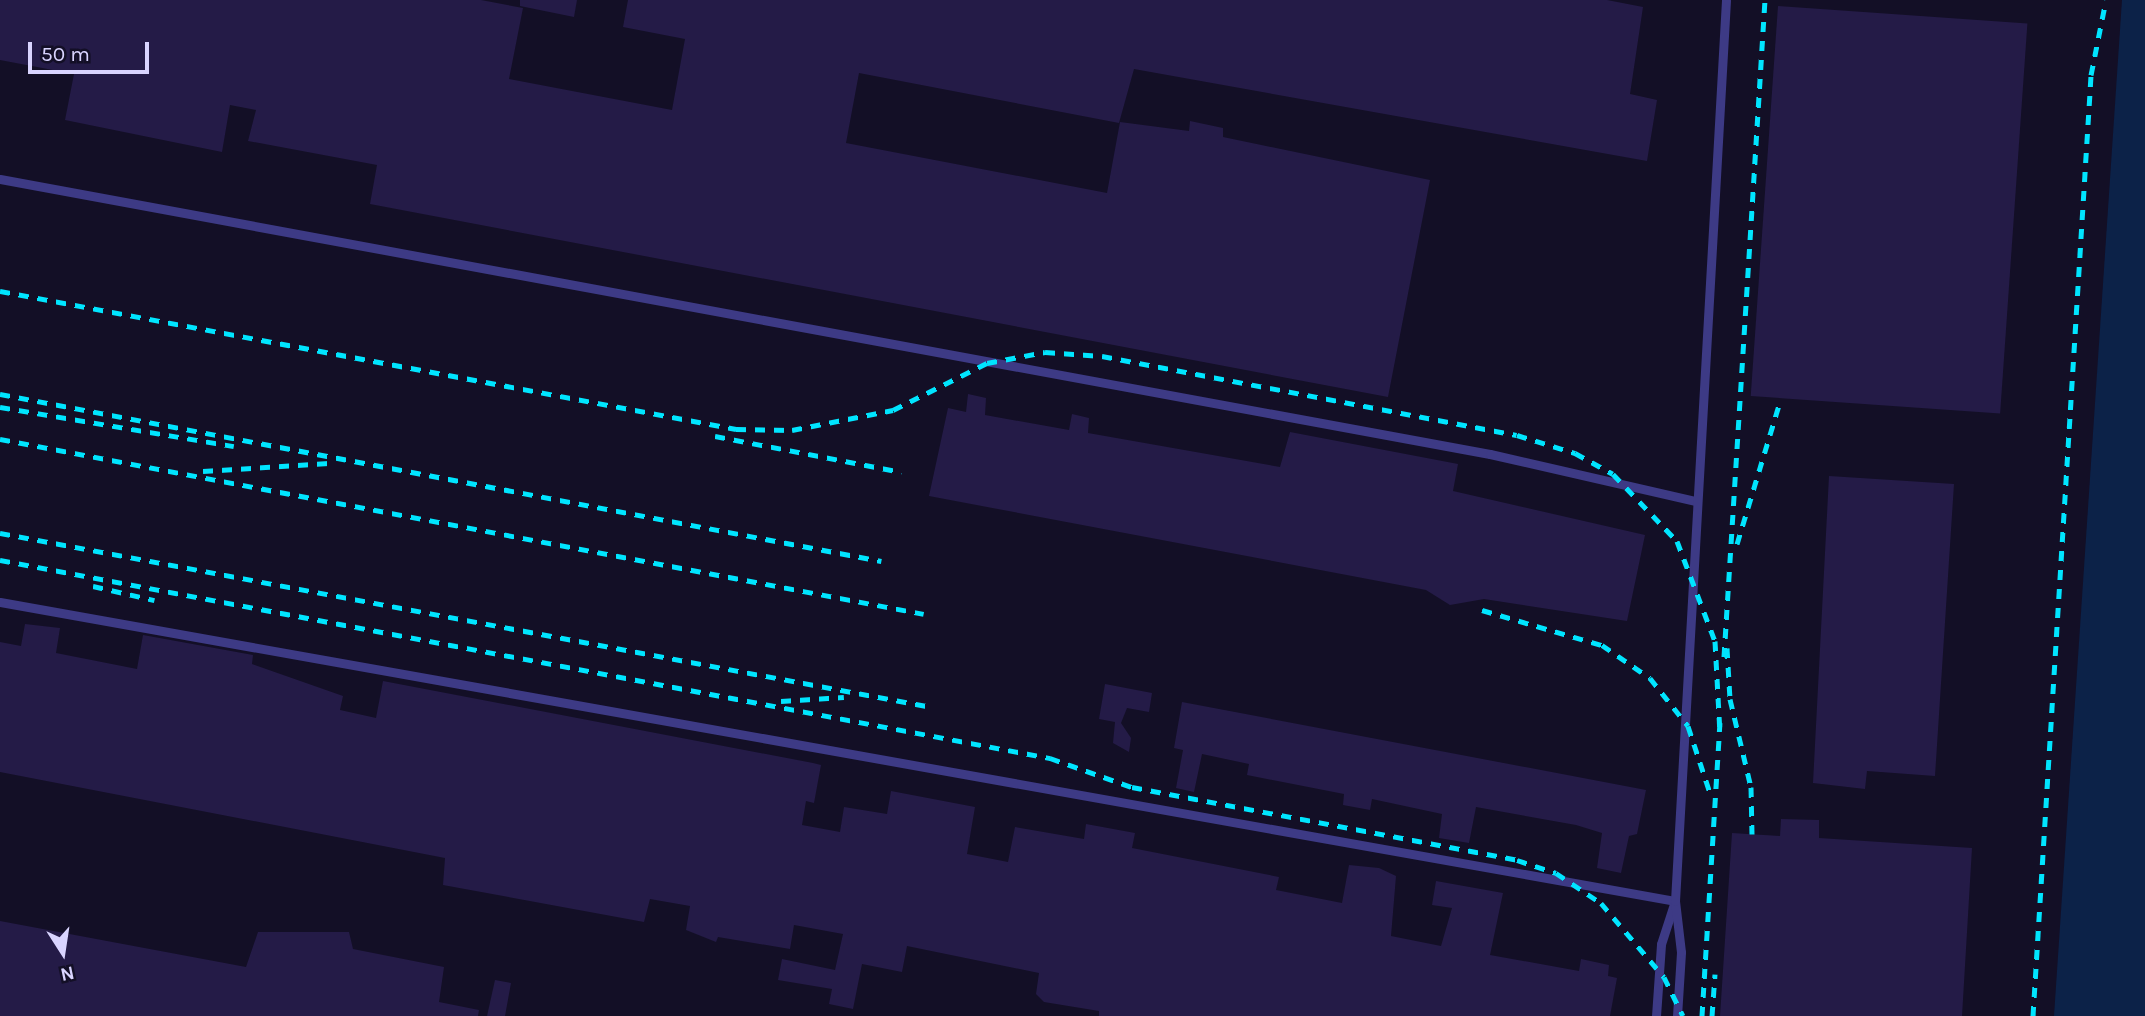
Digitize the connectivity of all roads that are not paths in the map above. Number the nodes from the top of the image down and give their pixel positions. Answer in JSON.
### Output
{"nodes":[{"id":1,"x":1726,"y":0,"type":"edge"},
{"id":2,"x":0,"y":178,"type":"edge"},
{"id":3,"x":1695,"y":501,"type":"junction"},
{"id":4,"x":0,"y":602,"type":"edge"},
{"id":5,"x":1675,"y":901,"type":"junction"},
{"id":6,"x":1656,"y":1016,"type":"edge"},
{"id":7,"x":1677,"y":1016,"type":"edge"}],
"edges":[{"from":1,"to":3,"type":"lane"},
{"from":2,"to":3,"type":"lane"},
{"from":3,"to":5,"type":"lane"},
{"from":4,"to":5,"type":"lane"},
{"from":5,"to":6,"type":"lane"},
{"from":5,"to":7,"type":"lane"}]}
